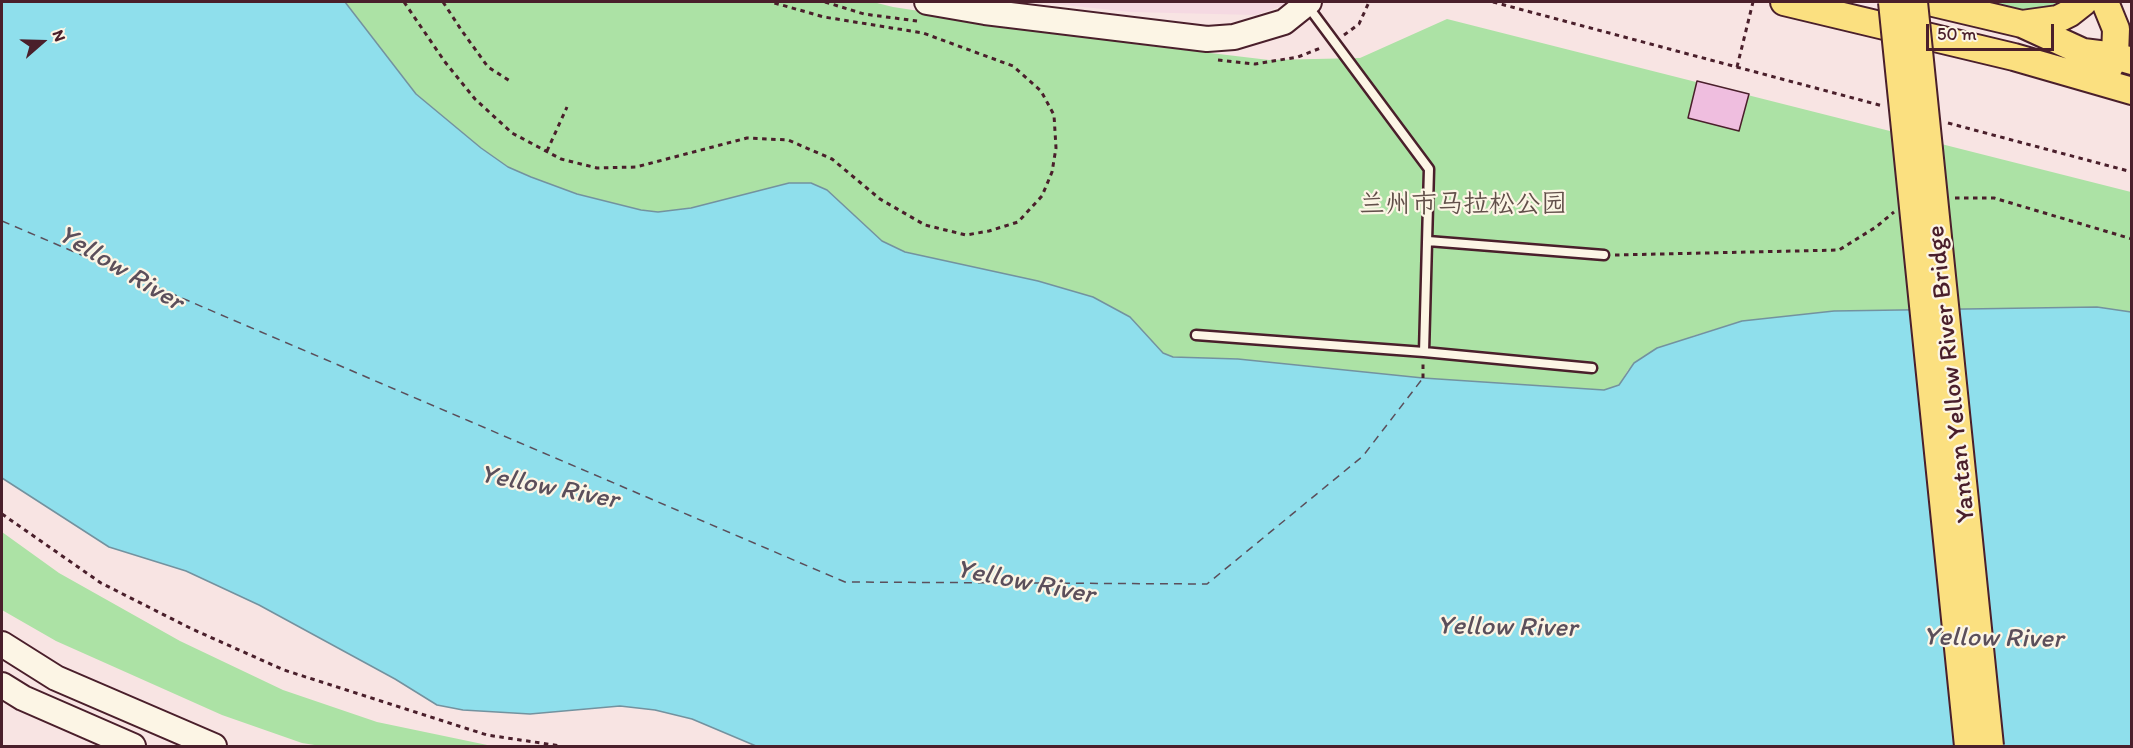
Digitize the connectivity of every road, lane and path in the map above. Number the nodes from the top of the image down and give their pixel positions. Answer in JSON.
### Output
{"nodes":[{"id":1,"x":404,"y":2,"type":"edge"},
{"id":2,"x":443,"y":2,"type":"edge"},
{"id":3,"x":771,"y":2,"type":"edge"},
{"id":4,"x":927,"y":2,"type":"edge"},
{"id":5,"x":1493,"y":2,"type":"edge"},
{"id":6,"x":1753,"y":2,"type":"edge"},
{"id":7,"x":1784,"y":2,"type":"edge"},
{"id":8,"x":1892,"y":2,"type":"edge"},
{"id":9,"x":1914,"y":2,"type":"edge"},
{"id":10,"x":1929,"y":2,"type":"edge"},
{"id":11,"x":2084,"y":2,"type":"edge"},
{"id":12,"x":2105,"y":2,"type":"edge"},
{"id":13,"x":1308,"y":3,"type":"edge"},
{"id":14,"x":2022,"y":24,"type":"junction"},
{"id":15,"x":2123,"y":59,"type":"edge"},
{"id":16,"x":1737,"y":67,"type":"junction"},
{"id":17,"x":510,"y":81,"type":"dead end"},
{"id":18,"x":2102,"y":81,"type":"junction"},
{"id":19,"x":2132,"y":91,"type":"edge"},
{"id":20,"x":567,"y":107,"type":"dead end"},
{"id":21,"x":1888,"y":107,"type":"dead end"},
{"id":22,"x":1946,"y":123,"type":"dead end"},
{"id":23,"x":547,"y":151,"type":"junction"},
{"id":24,"x":2132,"y":172,"type":"edge"},
{"id":25,"x":1946,"y":198,"type":"dead end"},
{"id":26,"x":1901,"y":206,"type":"dead end"},
{"id":27,"x":2132,"y":239,"type":"edge"},
{"id":28,"x":1428,"y":241,"type":"junction"},
{"id":29,"x":1604,"y":255,"type":"joint"},
{"id":30,"x":1196,"y":335,"type":"dead end"},
{"id":31,"x":1424,"y":352,"type":"junction"},
{"id":32,"x":1592,"y":368,"type":"dead end"},
{"id":33,"x":2,"y":514,"type":"edge"},
{"id":34,"x":2,"y":644,"type":"edge"},
{"id":35,"x":2,"y":685,"type":"edge"},
{"id":36,"x":133,"y":747,"type":"edge"},
{"id":37,"x":214,"y":747,"type":"edge"},
{"id":38,"x":561,"y":747,"type":"edge"},
{"id":39,"x":1968,"y":747,"type":"edge"},
{"id":40,"x":1990,"y":747,"type":"edge"}],
"edges":[{"from":1,"to":23,"type":"path"},
{"from":2,"to":17,"type":"path"},
{"from":3,"to":23,"type":"path"},
{"from":4,"to":13,"type":"street"},
{"from":5,"to":16,"type":"path"},
{"from":6,"to":16,"type":"path"},
{"from":7,"to":18,"type":"main road"},
{"from":8,"to":39,"type":"main road","name":"Yantan Yellow River Bridge","bridge":true},
{"from":9,"to":40,"type":"main road","name":"Yantan Yellow River Bridge","bridge":true},
{"from":10,"to":14,"type":"main road"},
{"from":11,"to":14,"type":"main road"},
{"from":12,"to":15,"type":"main road"},
{"from":13,"to":28,"type":"lane"},
{"from":14,"to":15,"type":"main road"},
{"from":15,"to":18,"type":"main road"},
{"from":16,"to":21,"type":"path"},
{"from":18,"to":19,"type":"main road"},
{"from":20,"to":23,"type":"path"},
{"from":22,"to":24,"type":"path"},
{"from":25,"to":27,"type":"path"},
{"from":26,"to":29,"type":"path"},
{"from":28,"to":29,"type":"lane"},
{"from":28,"to":31,"type":"lane"},
{"from":30,"to":31,"type":"lane"},
{"from":31,"to":32,"type":"lane"},
{"from":33,"to":38,"type":"path"},
{"from":34,"to":37,"type":"street"},
{"from":35,"to":36,"type":"street"}]}
